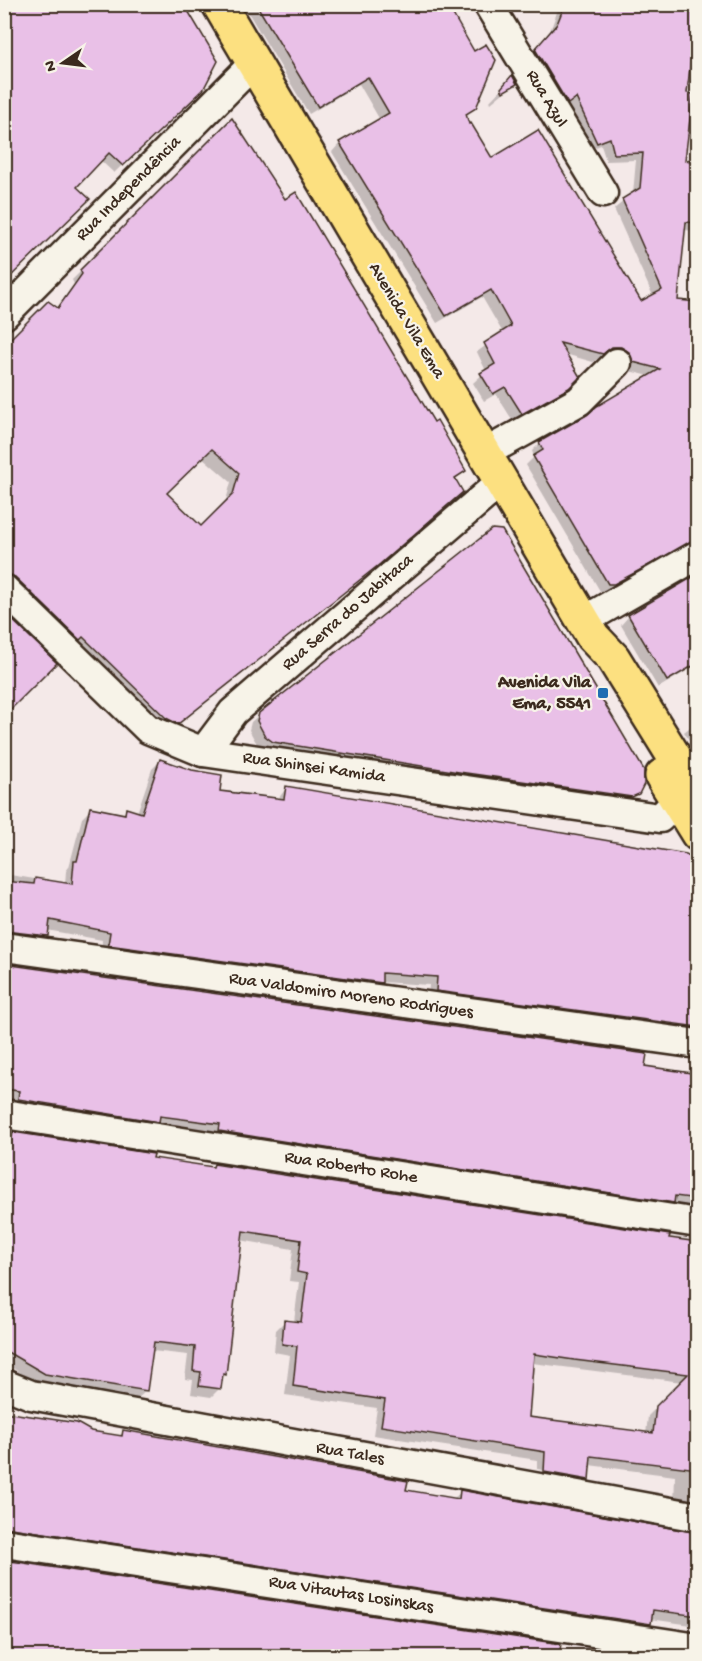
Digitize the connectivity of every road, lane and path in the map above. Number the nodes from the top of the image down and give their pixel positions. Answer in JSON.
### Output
{"nodes":[{"id":1,"x":219,"y":4,"type":"edge"},
{"id":2,"x":488,"y":4,"type":"edge"},
{"id":3,"x":253,"y":64,"type":"junction"},
{"id":4,"x":603,"y":193,"type":"dead end"},
{"id":5,"x":4,"y":315,"type":"edge"},
{"id":6,"x":617,"y":363,"type":"dead end"},
{"id":7,"x":485,"y":453,"type":"junction"},
{"id":8,"x":502,"y":481,"type":"junction"},
{"id":9,"x":698,"y":555,"type":"edge"},
{"id":10,"x":4,"y":589,"type":"edge"},
{"id":11,"x":588,"y":629,"type":"junction"},
{"id":12,"x":203,"y":752,"type":"junction"},
{"id":13,"x":692,"y":793,"type":"edge"},
{"id":14,"x":698,"y":834,"type":"edge"},
{"id":15,"x":4,"y":947,"type":"edge"},
{"id":16,"x":698,"y":1044,"type":"edge"},
{"id":17,"x":4,"y":1114,"type":"edge"},
{"id":18,"x":698,"y":1223,"type":"edge"},
{"id":19,"x":4,"y":1384,"type":"edge"},
{"id":20,"x":698,"y":1517,"type":"edge"},
{"id":21,"x":4,"y":1543,"type":"edge"},
{"id":22,"x":690,"y":1650,"type":"edge"}],
"edges":[{"from":1,"to":3,"type":"main road","name":"Avenida Vila Ema"},
{"from":2,"to":4,"type":"street","name":"Rua Azul"},
{"from":3,"to":5,"type":"street","name":"Rua Independência"},
{"from":3,"to":7,"type":"main road","name":"Avenida Vila Ema"},
{"from":6,"to":7,"type":"street"},
{"from":7,"to":8,"type":"main road","name":"Avenida Vila Ema"},
{"from":8,"to":11,"type":"main road","name":"Avenida Vila Ema"},
{"from":8,"to":12,"type":"street","name":"Rua Serra do Jabitaca"},
{"from":9,"to":11,"type":"street"},
{"from":10,"to":12,"type":"street","name":"Rua Shinsei Kamida"},
{"from":11,"to":13,"type":"main road","name":"Avenida Vila Ema"},
{"from":12,"to":13,"type":"street","name":"Rua Shinsei Kamida"},
{"from":13,"to":14,"type":"main road","name":"Avenida Vila Ema"},
{"from":15,"to":16,"type":"street","name":"Rua Valdomiro Moreno Rodrigues"},
{"from":17,"to":18,"type":"street","name":"Rua Roberto Rohe"},
{"from":19,"to":20,"type":"street","name":"Rua Tales"},
{"from":21,"to":22,"type":"street","name":"Rua Vitautas Losinskas"}]}
